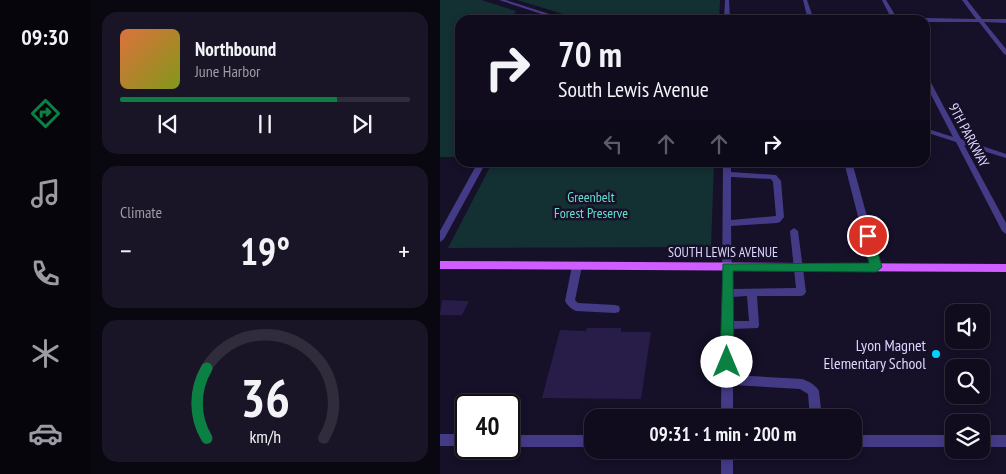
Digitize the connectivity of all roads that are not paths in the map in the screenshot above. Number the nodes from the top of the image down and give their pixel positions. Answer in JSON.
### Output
{"nodes":[{"id":1,"x":501,"y":0,"type":"edge"},
{"id":2,"x":727,"y":0,"type":"edge"},
{"id":3,"x":805,"y":0,"type":"edge"},
{"id":4,"x":884,"y":0,"type":"edge"},
{"id":5,"x":964,"y":0,"type":"edge"},
{"id":6,"x":546,"y":15,"type":"edge"},
{"id":7,"x":728,"y":15,"type":"edge"},
{"id":8,"x":810,"y":15,"type":"edge"},
{"id":9,"x":892,"y":15,"type":"edge"},
{"id":10,"x":930,"y":20,"type":"edge"},
{"id":11,"x":980,"y":20,"type":"junction"},
{"id":12,"x":1006,"y":21,"type":"edge"},
{"id":13,"x":1006,"y":53,"type":"edge"},
{"id":14,"x":930,"y":87,"type":"edge"},
{"id":15,"x":930,"y":132,"type":"edge"},
{"id":16,"x":958,"y":140,"type":"junction"},
{"id":17,"x":1006,"y":156,"type":"edge"},
{"id":18,"x":479,"y":167,"type":"edge"},
{"id":19,"x":727,"y":167,"type":"edge"},
{"id":20,"x":849,"y":167,"type":"edge"},
{"id":21,"x":727,"y":174,"type":"junction"},
{"id":22,"x":727,"y":223,"type":"junction"},
{"id":23,"x":794,"y":231,"type":"dead end"},
{"id":24,"x":1006,"y":231,"type":"edge"},
{"id":25,"x":440,"y":238,"type":"edge"},
{"id":26,"x":440,"y":265,"type":"edge"},
{"id":27,"x":577,"y":266,"type":"junction"},
{"id":28,"x":727,"y":267,"type":"junction"},
{"id":29,"x":799,"y":267,"type":"junction"},
{"id":30,"x":876,"y":267,"type":"junction"},
{"id":31,"x":1006,"y":268,"type":"edge"},
{"id":32,"x":727,"y":293,"type":"junction"},
{"id":33,"x":752,"y":293,"type":"junction"},
{"id":34,"x":615,"y":309,"type":"dead end"},
{"id":35,"x":727,"y":325,"type":"junction"},
{"id":36,"x":727,"y":380,"type":"junction"},
{"id":37,"x":727,"y":409,"type":"edge"},
{"id":38,"x":815,"y":409,"type":"edge"},
{"id":39,"x":440,"y":440,"type":"edge"},
{"id":40,"x":455,"y":440,"type":"edge"},
{"id":41,"x":520,"y":441,"type":"edge"},
{"id":42,"x":584,"y":441,"type":"edge"},
{"id":43,"x":862,"y":441,"type":"edge"},
{"id":44,"x":945,"y":441,"type":"edge"},
{"id":45,"x":990,"y":441,"type":"edge"},
{"id":46,"x":1006,"y":441,"type":"edge"},
{"id":47,"x":727,"y":459,"type":"edge"},
{"id":48,"x":727,"y":474,"type":"edge"}],
"edges":[{"from":1,"to":6,"type":"street"},
{"from":2,"to":7,"type":"street"},
{"from":3,"to":8,"type":"street"},
{"from":4,"to":9,"type":"street"},
{"from":5,"to":11,"type":"street"},
{"from":10,"to":11,"type":"street"},
{"from":11,"to":12,"type":"street"},
{"from":11,"to":13,"type":"street"},
{"from":14,"to":16,"type":"street","name":"9TH PARKWAY"},
{"from":15,"to":16,"type":"street"},
{"from":16,"to":17,"type":"street"},
{"from":16,"to":24,"type":"street","name":"9TH PARKWAY"},
{"from":18,"to":25,"type":"street"},
{"from":19,"to":21,"type":"street"},
{"from":20,"to":30,"type":"street"},
{"from":21,"to":22,"type":"street"},
{"from":21,"to":22,"type":"street"},
{"from":22,"to":28,"type":"street"},
{"from":23,"to":29,"type":"street"},
{"from":26,"to":27,"type":"main road","name":"SOUTH LEWIS AVENUE"},
{"from":27,"to":28,"type":"main road","name":"SOUTH LEWIS AVENUE"},
{"from":27,"to":34,"type":"street"},
{"from":28,"to":29,"type":"main road","name":"SOUTH LEWIS AVENUE"},
{"from":28,"to":32,"type":"street"},
{"from":29,"to":30,"type":"main road","name":"SOUTH LEWIS AVENUE"},
{"from":29,"to":33,"type":"street"},
{"from":30,"to":31,"type":"main road","name":"SOUTH LEWIS AVENUE"},
{"from":32,"to":33,"type":"street"},
{"from":32,"to":35,"type":"street"},
{"from":33,"to":35,"type":"street"},
{"from":35,"to":36,"type":"street"},
{"from":36,"to":37,"type":"street"},
{"from":36,"to":38,"type":"street"},
{"from":39,"to":40,"type":"street"},
{"from":41,"to":42,"type":"street"},
{"from":43,"to":44,"type":"street"},
{"from":45,"to":46,"type":"street"},
{"from":47,"to":48,"type":"street"}]}
